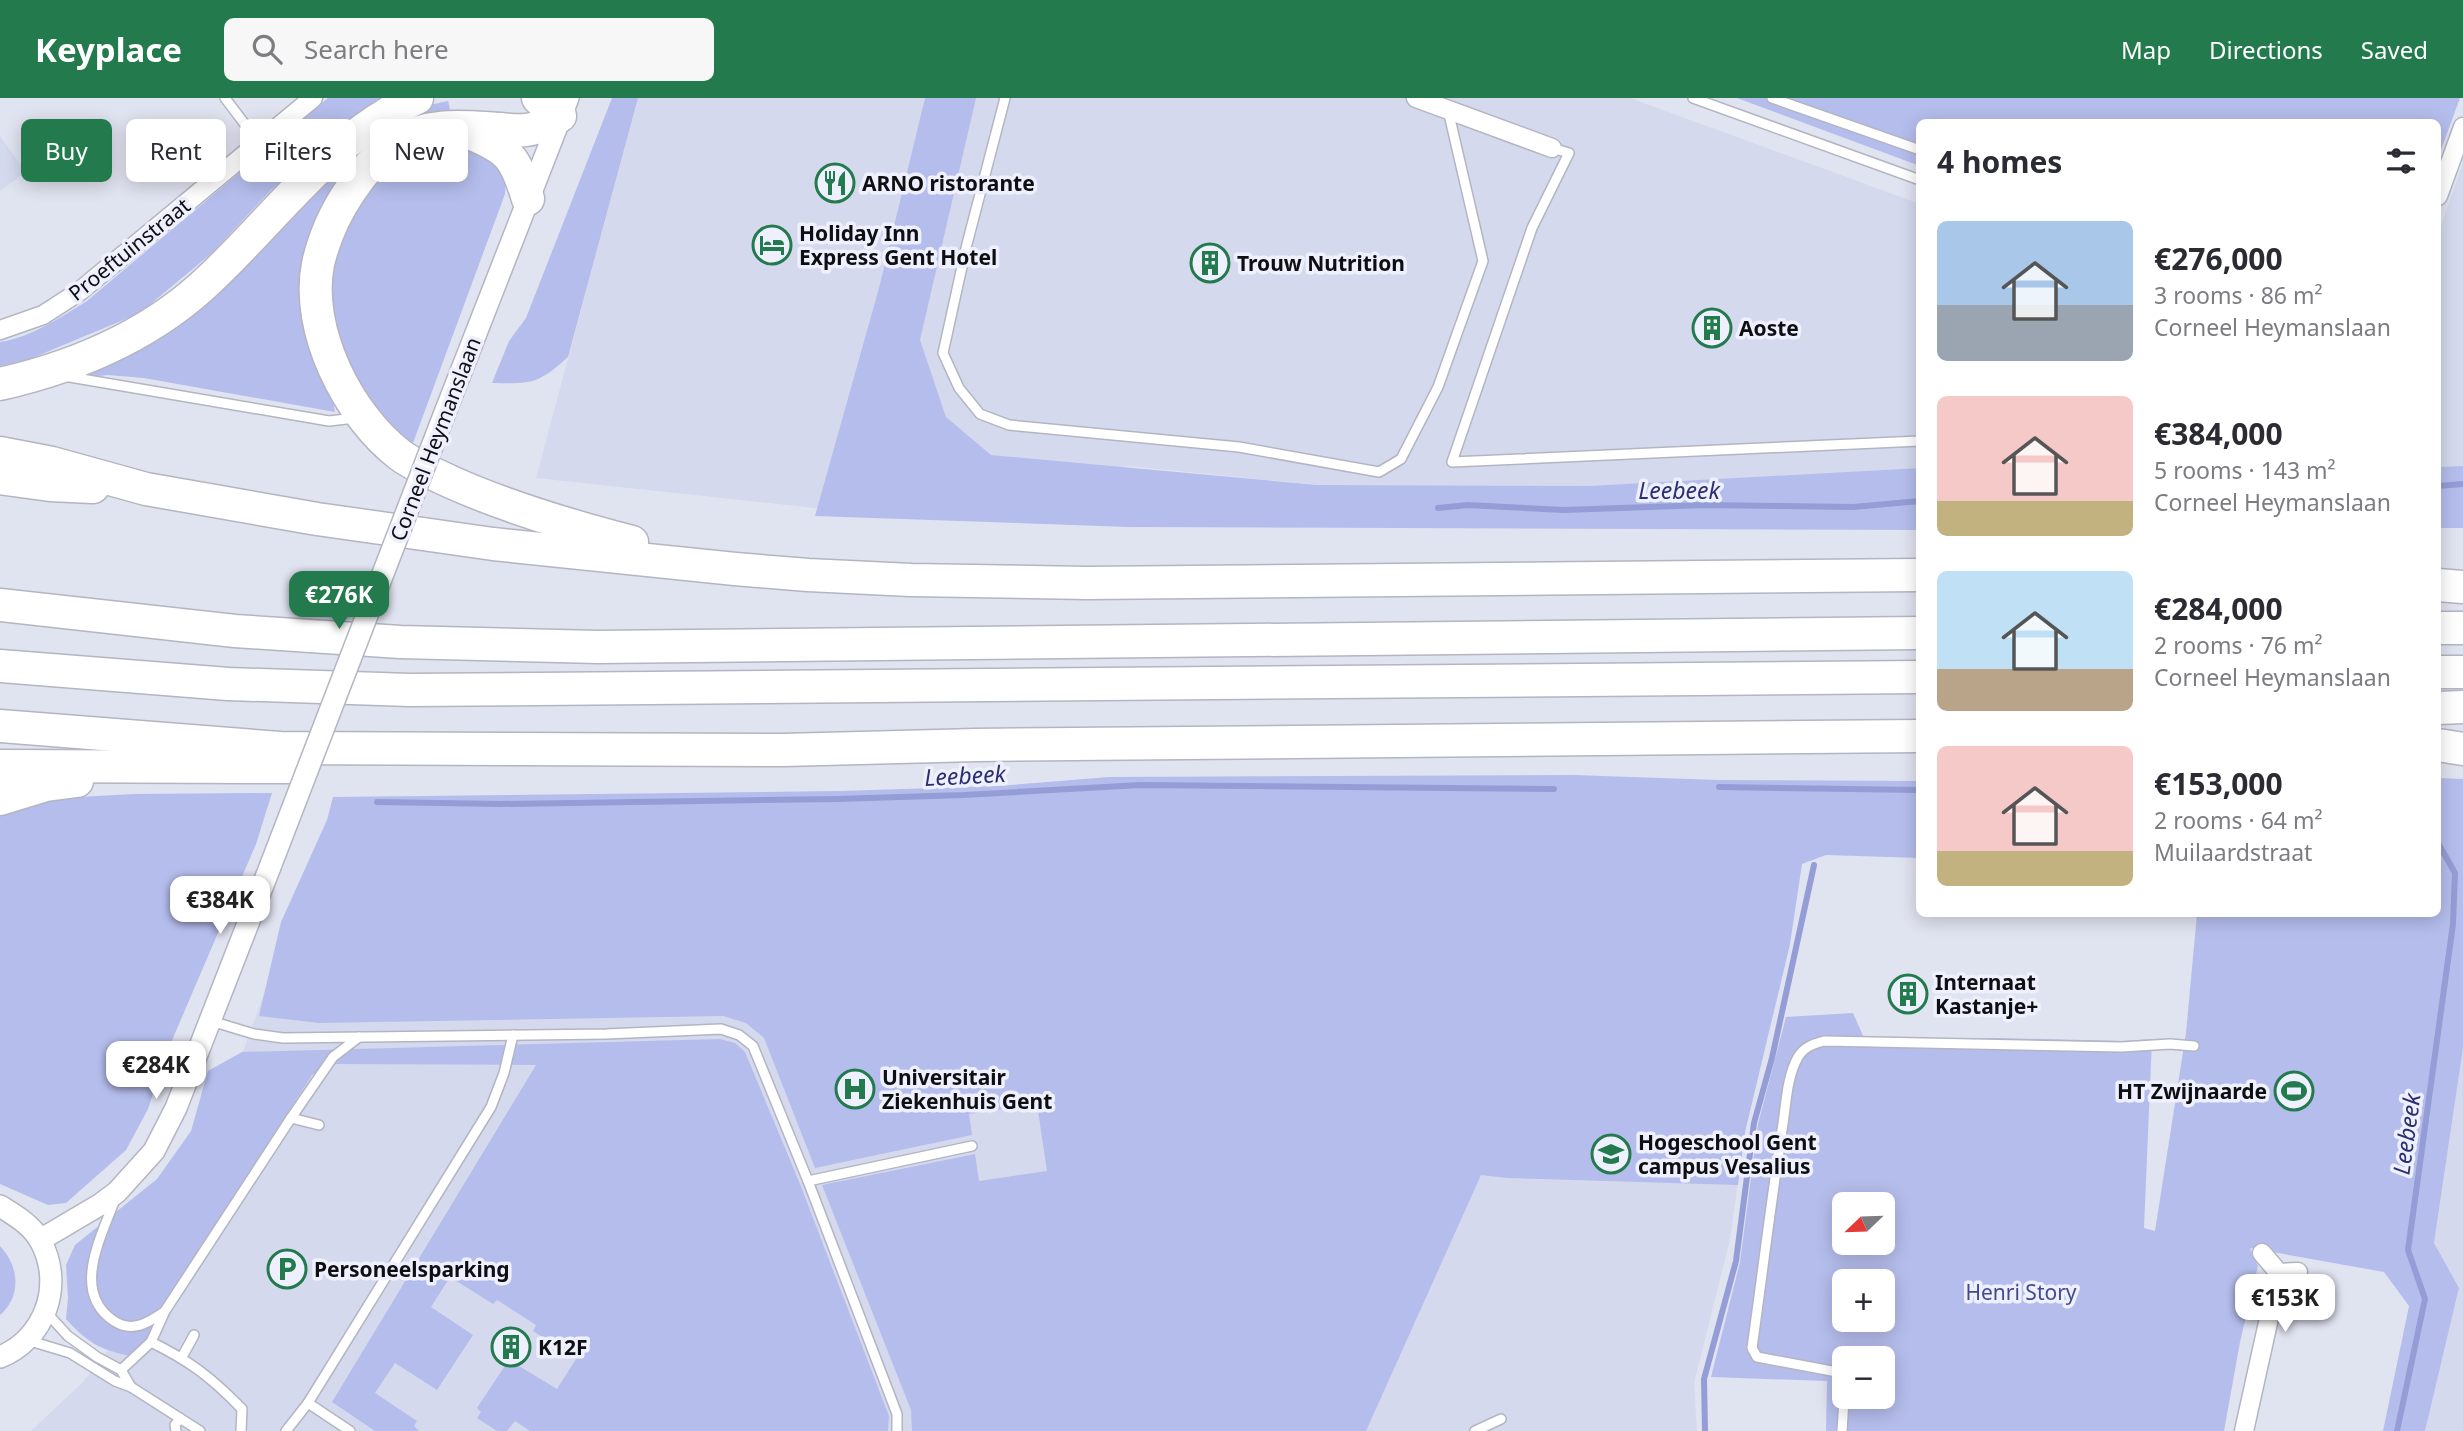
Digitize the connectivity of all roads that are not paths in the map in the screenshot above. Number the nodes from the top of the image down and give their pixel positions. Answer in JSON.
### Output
{"nodes":[{"id":1,"x":225,"y":98,"type":"edge"},
{"id":2,"x":313,"y":98,"type":"edge"},
{"id":3,"x":417,"y":98,"type":"edge"},
{"id":4,"x":1005,"y":98,"type":"edge"},
{"id":5,"x":1416,"y":98,"type":"edge"},
{"id":6,"x":1692,"y":98,"type":"edge"},
{"id":7,"x":1772,"y":98,"type":"edge"},
{"id":8,"x":556,"y":104,"type":"edge"},
{"id":9,"x":1448,"y":110,"type":"junction"},
{"id":10,"x":241,"y":119,"type":"edge"},
{"id":11,"x":288,"y":119,"type":"edge"},
{"id":12,"x":468,"y":127,"type":"edge"},
{"id":13,"x":2463,"y":127,"type":"edge"},
{"id":14,"x":468,"y":133,"type":"edge"},
{"id":15,"x":1552,"y":148,"type":"joint"},
{"id":16,"x":1916,"y":149,"type":"edge"},
{"id":17,"x":240,"y":159,"type":"edge"},
{"id":18,"x":370,"y":168,"type":"edge"},
{"id":19,"x":1916,"y":179,"type":"edge"},
{"id":20,"x":2441,"y":188,"type":"edge"},
{"id":21,"x":528,"y":200,"type":"junction"},
{"id":22,"x":0,"y":330,"type":"edge"},
{"id":23,"x":46,"y":373,"type":"junction"},
{"id":24,"x":0,"y":384,"type":"edge"},
{"id":25,"x":363,"y":418,"type":"junction"},
{"id":26,"x":1916,"y":441,"type":"edge"},
{"id":27,"x":0,"y":453,"type":"edge"},
{"id":28,"x":0,"y":478,"type":"edge"},
{"id":29,"x":146,"y":489,"type":"junction"},
{"id":30,"x":735,"y":569,"type":"junction"},
{"id":31,"x":2441,"y":571,"type":"edge"},
{"id":32,"x":2463,"y":571,"type":"edge"},
{"id":33,"x":1916,"y":575,"type":"edge"},
{"id":34,"x":2441,"y":585,"type":"edge"},
{"id":35,"x":2463,"y":587,"type":"edge"},
{"id":36,"x":0,"y":605,"type":"edge"},
{"id":37,"x":2441,"y":628,"type":"edge"},
{"id":38,"x":2463,"y":628,"type":"edge"},
{"id":39,"x":1916,"y":633,"type":"edge"},
{"id":40,"x":0,"y":666,"type":"edge"},
{"id":41,"x":2441,"y":672,"type":"edge"},
{"id":42,"x":2463,"y":672,"type":"edge"},
{"id":43,"x":1916,"y":677,"type":"edge"},
{"id":44,"x":2463,"y":706,"type":"edge"},
{"id":45,"x":2441,"y":708,"type":"edge"},
{"id":46,"x":0,"y":726,"type":"edge"},
{"id":47,"x":1916,"y":736,"type":"edge"},
{"id":48,"x":2463,"y":741,"type":"edge"},
{"id":49,"x":2441,"y":743,"type":"edge"},
{"id":50,"x":2441,"y":744,"type":"edge"},
{"id":51,"x":2463,"y":749,"type":"edge"},
{"id":52,"x":783,"y":750,"type":"junction"},
{"id":53,"x":0,"y":766,"type":"edge"},
{"id":54,"x":262,"y":767,"type":"junction"},
{"id":55,"x":0,"y":799,"type":"edge"},
{"id":56,"x":210,"y":1021,"type":"junction"},
{"id":57,"x":513,"y":1035,"type":"junction"},
{"id":58,"x":359,"y":1037,"type":"junction"},
{"id":59,"x":2194,"y":1046,"type":"dead end"},
{"id":60,"x":291,"y":1118,"type":"junction"},
{"id":61,"x":319,"y":1125,"type":"dead end"},
{"id":62,"x":972,"y":1146,"type":"dead end"},
{"id":63,"x":808,"y":1181,"type":"junction"},
{"id":64,"x":117,"y":1192,"type":"junction"},
{"id":65,"x":0,"y":1206,"type":"edge"},
{"id":66,"x":40,"y":1240,"type":"junction"},
{"id":67,"x":2262,"y":1253,"type":"dead end"},
{"id":68,"x":2298,"y":1272,"type":"dead end"},
{"id":69,"x":2279,"y":1273,"type":"junction"},
{"id":70,"x":165,"y":1311,"type":"junction"},
{"id":71,"x":46,"y":1312,"type":"junction"},
{"id":72,"x":194,"y":1335,"type":"dead end"},
{"id":73,"x":27,"y":1340,"type":"junction"},
{"id":74,"x":151,"y":1342,"type":"junction"},
{"id":75,"x":0,"y":1357,"type":"edge"},
{"id":76,"x":182,"y":1357,"type":"junction"},
{"id":77,"x":121,"y":1370,"type":"junction"},
{"id":78,"x":131,"y":1387,"type":"junction"},
{"id":79,"x":308,"y":1403,"type":"junction"},
{"id":80,"x":180,"y":1418,"type":"junction"},
{"id":81,"x":1501,"y":1419,"type":"dead end"},
{"id":82,"x":176,"y":1431,"type":"edge"},
{"id":83,"x":200,"y":1431,"type":"edge"},
{"id":84,"x":241,"y":1431,"type":"edge"},
{"id":85,"x":286,"y":1431,"type":"edge"},
{"id":86,"x":350,"y":1431,"type":"edge"},
{"id":87,"x":897,"y":1431,"type":"edge"},
{"id":88,"x":1475,"y":1431,"type":"edge"},
{"id":89,"x":1842,"y":1431,"type":"edge"},
{"id":90,"x":2244,"y":1431,"type":"edge"}],
"edges":[{"from":1,"to":10,"type":"lane"},
{"from":2,"to":11,"type":"street","name":"Proeftuinstraat"},
{"from":3,"to":23,"type":"highway"},
{"from":4,"to":9,"type":"lane"},
{"from":5,"to":9,"type":"street"},
{"from":6,"to":19,"type":"lane"},
{"from":7,"to":16,"type":"lane"},
{"from":8,"to":12,"type":"highway"},
{"from":8,"to":21,"type":"street","name":"Corneel Heymanslaan"},
{"from":9,"to":15,"type":"street"},
{"from":13,"to":20,"type":"street"},
{"from":14,"to":21,"type":"highway"},
{"from":15,"to":26,"type":"lane"},
{"from":17,"to":22,"type":"street","name":"Proeftuinstraat"},
{"from":18,"to":25,"type":"highway"},
{"from":21,"to":56,"type":"street","name":"Corneel Heymanslaan","bridge":true},
{"from":23,"to":24,"type":"highway"},
{"from":23,"to":25,"type":"lane"},
{"from":25,"to":30,"type":"highway"},
{"from":27,"to":29,"type":"highway"},
{"from":28,"to":29,"type":"highway"},
{"from":29,"to":30,"type":"highway"},
{"from":30,"to":33,"type":"highway"},
{"from":31,"to":32,"type":"highway"},
{"from":34,"to":35,"type":"highway"},
{"from":36,"to":39,"type":"highway"},
{"from":37,"to":38,"type":"highway"},
{"from":40,"to":43,"type":"highway"},
{"from":41,"to":42,"type":"highway"},
{"from":44,"to":45,"type":"highway"},
{"from":46,"to":52,"type":"highway"},
{"from":47,"to":52,"type":"highway"},
{"from":48,"to":49,"type":"highway"},
{"from":50,"to":51,"type":"highway"},
{"from":52,"to":54,"type":"highway"},
{"from":53,"to":54,"type":"highway"},
{"from":54,"to":55,"type":"highway"},
{"from":56,"to":58,"type":"lane"},
{"from":56,"to":64,"type":"street","name":"Corneel Heymanslaan"},
{"from":57,"to":58,"type":"lane"},
{"from":57,"to":63,"type":"lane"},
{"from":57,"to":79,"type":"lane"},
{"from":58,"to":60,"type":"lane"},
{"from":59,"to":89,"type":"lane"},
{"from":60,"to":61,"type":"lane"},
{"from":60,"to":70,"type":"lane"},
{"from":62,"to":63,"type":"lane"},
{"from":63,"to":87,"type":"lane"},
{"from":64,"to":66,"type":"street","name":"Corneel Heymanslaan"},
{"from":64,"to":70,"type":"lane"},
{"from":65,"to":66,"type":"street"},
{"from":66,"to":71,"type":"street"},
{"from":67,"to":69,"type":"street"},
{"from":68,"to":69,"type":"street"},
{"from":69,"to":90,"type":"street"},
{"from":70,"to":74,"type":"lane"},
{"from":71,"to":73,"type":"street"},
{"from":71,"to":77,"type":"lane"},
{"from":72,"to":76,"type":"lane"},
{"from":73,"to":75,"type":"street"},
{"from":73,"to":78,"type":"lane"},
{"from":74,"to":76,"type":"lane"},
{"from":74,"to":77,"type":"lane"},
{"from":76,"to":84,"type":"lane"},
{"from":77,"to":78,"type":"lane"},
{"from":78,"to":80,"type":"lane"},
{"from":79,"to":85,"type":"lane"},
{"from":79,"to":86,"type":"lane"},
{"from":80,"to":82,"type":"lane"},
{"from":80,"to":83,"type":"lane"},
{"from":81,"to":88,"type":"lane"}]}
